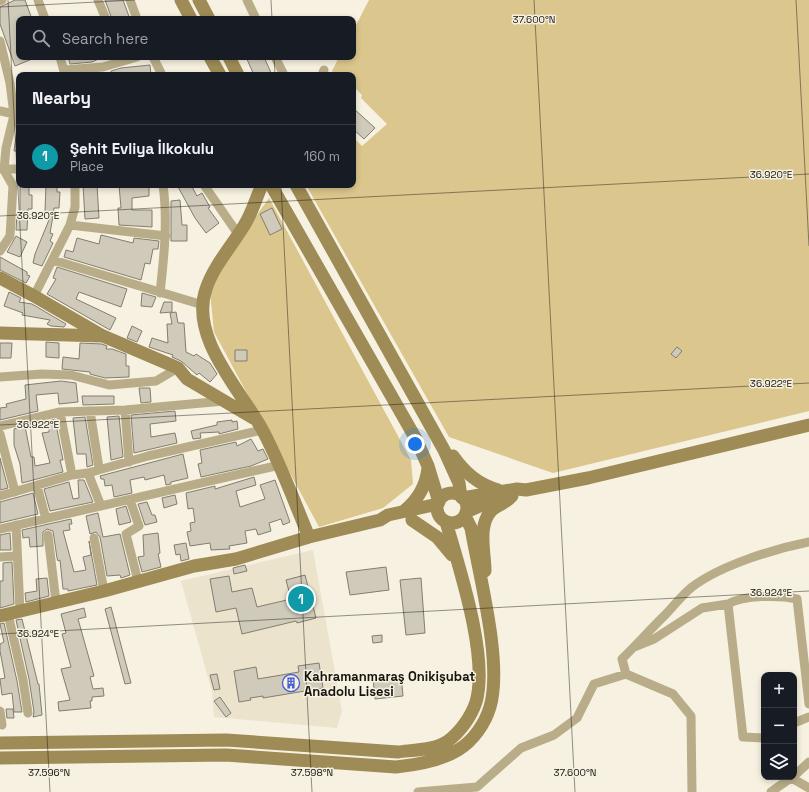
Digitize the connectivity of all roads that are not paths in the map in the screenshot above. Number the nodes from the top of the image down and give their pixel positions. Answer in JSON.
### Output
{"nodes":[{"id":1,"x":38,"y":0,"type":"edge"},
{"id":2,"x":98,"y":0,"type":"edge"},
{"id":3,"x":130,"y":0,"type":"edge"},
{"id":4,"x":181,"y":0,"type":"edge"},
{"id":5,"x":199,"y":0,"type":"edge"},
{"id":6,"x":247,"y":0,"type":"edge"},
{"id":7,"x":44,"y":16,"type":"edge"},
{"id":8,"x":105,"y":16,"type":"edge"},
{"id":9,"x":136,"y":16,"type":"edge"},
{"id":10,"x":189,"y":16,"type":"edge"},
{"id":11,"x":207,"y":16,"type":"edge"},
{"id":12,"x":255,"y":16,"type":"edge"},
{"id":13,"x":0,"y":42,"type":"edge"},
{"id":14,"x":61,"y":60,"type":"edge"},
{"id":15,"x":120,"y":60,"type":"edge"},
{"id":16,"x":154,"y":60,"type":"edge"},
{"id":17,"x":212,"y":60,"type":"edge"},
{"id":18,"x":230,"y":60,"type":"edge"},
{"id":19,"x":276,"y":60,"type":"edge"},
{"id":20,"x":104,"y":71,"type":"edge"},
{"id":21,"x":65,"y":72,"type":"edge"},
{"id":22,"x":84,"y":72,"type":"edge"},
{"id":23,"x":160,"y":72,"type":"edge"},
{"id":24,"x":218,"y":72,"type":"edge"},
{"id":25,"x":236,"y":72,"type":"edge"},
{"id":26,"x":282,"y":72,"type":"edge"},
{"id":27,"x":16,"y":110,"type":"edge"},
{"id":28,"x":0,"y":111,"type":"edge"},
{"id":29,"x":16,"y":115,"type":"edge"},
{"id":30,"x":16,"y":118,"type":"edge"},
{"id":31,"x":2,"y":169,"type":"edge"},
{"id":32,"x":16,"y":169,"type":"edge"},
{"id":33,"x":75,"y":188,"type":"edge"},
{"id":34,"x":164,"y":188,"type":"edge"},
{"id":35,"x":206,"y":188,"type":"edge"},
{"id":36,"x":261,"y":188,"type":"edge"},
{"id":37,"x":273,"y":188,"type":"edge"},
{"id":38,"x":298,"y":188,"type":"edge"},
{"id":39,"x":70,"y":225,"type":"junction"},
{"id":40,"x":238,"y":234,"type":"junction"},
{"id":41,"x":166,"y":236,"type":"junction"},
{"id":42,"x":0,"y":251,"type":"edge"},
{"id":43,"x":53,"y":260,"type":"junction"},
{"id":44,"x":0,"y":278,"type":"edge"},
{"id":45,"x":160,"y":293,"type":"junction"},
{"id":46,"x":34,"y":296,"type":"junction"},
{"id":47,"x":203,"y":305,"type":"junction"},
{"id":48,"x":0,"y":333,"type":"edge"},
{"id":49,"x":103,"y":336,"type":"junction"},
{"id":50,"x":178,"y":368,"type":"junction"},
{"id":51,"x":0,"y":377,"type":"edge"},
{"id":52,"x":226,"y":401,"type":"junction"},
{"id":53,"x":124,"y":410,"type":"junction"},
{"id":54,"x":90,"y":411,"type":"junction"},
{"id":55,"x":60,"y":412,"type":"junction"},
{"id":56,"x":255,"y":419,"type":"junction"},
{"id":57,"x":809,"y":425,"type":"edge"},
{"id":58,"x":0,"y":426,"type":"edge"},
{"id":59,"x":262,"y":430,"type":"junction"},
{"id":60,"x":0,"y":434,"type":"edge"},
{"id":61,"x":444,"y":450,"type":"junction"},
{"id":62,"x":129,"y":462,"type":"junction"},
{"id":63,"x":280,"y":465,"type":"junction"},
{"id":64,"x":428,"y":466,"type":"junction"},
{"id":65,"x":100,"y":468,"type":"junction"},
{"id":66,"x":88,"y":473,"type":"junction"},
{"id":67,"x":72,"y":475,"type":"junction"},
{"id":68,"x":37,"y":486,"type":"junction"},
{"id":69,"x":15,"y":492,"type":"junction"},
{"id":70,"x":507,"y":493,"type":"junction"},
{"id":71,"x":0,"y":496,"type":"edge"},
{"id":72,"x":462,"y":497,"type":"junction"},
{"id":73,"x":130,"y":500,"type":"junction"},
{"id":74,"x":439,"y":503,"type":"junction"},
{"id":75,"x":101,"y":506,"type":"junction"},
{"id":76,"x":466,"y":514,"type":"junction"},
{"id":77,"x":408,"y":516,"type":"junction"},
{"id":78,"x":46,"y":519,"type":"junction"},
{"id":79,"x":444,"y":520,"type":"junction"},
{"id":80,"x":16,"y":525,"type":"junction"},
{"id":81,"x":0,"y":529,"type":"edge"},
{"id":82,"x":48,"y":535,"type":"dead end"},
{"id":83,"x":309,"y":537,"type":"junction"},
{"id":84,"x":94,"y":538,"type":"dead end"},
{"id":85,"x":809,"y":542,"type":"edge"},
{"id":86,"x":17,"y":556,"type":"junction"},
{"id":87,"x":0,"y":557,"type":"edge"},
{"id":88,"x":457,"y":563,"type":"junction"},
{"id":89,"x":138,"y":581,"type":"junction"},
{"id":90,"x":480,"y":582,"type":"junction"},
{"id":91,"x":104,"y":590,"type":"junction"},
{"id":92,"x":56,"y":602,"type":"junction"},
{"id":93,"x":728,"y":604,"type":"junction"},
{"id":94,"x":9,"y":614,"type":"edge"},
{"id":95,"x":634,"y":647,"type":"junction"},
{"id":96,"x":626,"y":674,"type":"junction"},
{"id":97,"x":809,"y":704,"type":"edge"},
{"id":98,"x":0,"y":711,"type":"edge"},
{"id":99,"x":28,"y":713,"type":"dead end"},
{"id":100,"x":809,"y":718,"type":"edge"},
{"id":101,"x":797,"y":722,"type":"edge"},
{"id":102,"x":2,"y":725,"type":"dead end"},
{"id":103,"x":761,"y":738,"type":"edge"},
{"id":104,"x":0,"y":743,"type":"edge"},
{"id":105,"x":0,"y":758,"type":"edge"},
{"id":106,"x":809,"y":762,"type":"edge"},
{"id":107,"x":797,"y":773,"type":"edge"},
{"id":108,"x":788,"y":780,"type":"edge"},
{"id":109,"x":797,"y":780,"type":"edge"},
{"id":110,"x":809,"y":788,"type":"edge"},
{"id":111,"x":418,"y":792,"type":"edge"},
{"id":112,"x":692,"y":792,"type":"edge"},
{"id":113,"x":771,"y":792,"type":"edge"}],
"edges":[{"from":1,"to":7,"type":"street"},
{"from":2,"to":8,"type":"street"},
{"from":3,"to":9,"type":"street"},
{"from":4,"to":10,"type":"main road"},
{"from":5,"to":11,"type":"main road"},
{"from":6,"to":12,"type":"street"},
{"from":13,"to":27,"type":"street"},
{"from":14,"to":21,"type":"street"},
{"from":15,"to":20,"type":"street"},
{"from":16,"to":23,"type":"street"},
{"from":17,"to":24,"type":"main road"},
{"from":18,"to":25,"type":"main road"},
{"from":19,"to":26,"type":"street"},
{"from":20,"to":22,"type":"street"},
{"from":28,"to":29,"type":"street"},
{"from":30,"to":31,"type":"street"},
{"from":31,"to":32,"type":"street"},
{"from":31,"to":42,"type":"street"},
{"from":33,"to":39,"type":"street"},
{"from":34,"to":41,"type":"street"},
{"from":35,"to":40,"type":"street"},
{"from":36,"to":40,"type":"main road"},
{"from":37,"to":64,"type":"main road"},
{"from":38,"to":61,"type":"main road"},
{"from":39,"to":41,"type":"street"},
{"from":39,"to":43,"type":"street"},
{"from":40,"to":47,"type":"main road"},
{"from":41,"to":45,"type":"street"},
{"from":43,"to":45,"type":"street"},
{"from":43,"to":46,"type":"street"},
{"from":44,"to":46,"type":"main road"},
{"from":45,"to":47,"type":"street"},
{"from":46,"to":49,"type":"main road"},
{"from":47,"to":56,"type":"main road"},
{"from":48,"to":49,"type":"main road"},
{"from":49,"to":50,"type":"main road"},
{"from":50,"to":51,"type":"street"},
{"from":50,"to":52,"type":"main road"},
{"from":52,"to":53,"type":"street"},
{"from":52,"to":56,"type":"main road"},
{"from":53,"to":54,"type":"street"},
{"from":53,"to":62,"type":"street"},
{"from":54,"to":55,"type":"street"},
{"from":54,"to":65,"type":"street"},
{"from":55,"to":58,"type":"street"},
{"from":55,"to":67,"type":"street"},
{"from":56,"to":59,"type":"main road"},
{"from":57,"to":70,"type":"main road"},
{"from":59,"to":62,"type":"street"},
{"from":59,"to":63,"type":"main road"},
{"from":60,"to":69,"type":"street"},
{"from":61,"to":70,"type":"main road"},
{"from":61,"to":72,"type":"main road"},
{"from":62,"to":65,"type":"street"},
{"from":63,"to":73,"type":"street"},
{"from":63,"to":83,"type":"main road"},
{"from":64,"to":74,"type":"main road"},
{"from":64,"to":77,"type":"main road"},
{"from":65,"to":66,"type":"street"},
{"from":66,"to":67,"type":"street"},
{"from":66,"to":75,"type":"street"},
{"from":67,"to":68,"type":"street"},
{"from":68,"to":69,"type":"street"},
{"from":68,"to":78,"type":"street"},
{"from":69,"to":71,"type":"street"},
{"from":70,"to":72,"type":"main road"},
{"from":70,"to":76,"type":"main road"},
{"from":70,"to":90,"type":"main road"},
{"from":72,"to":74,"type":"main road"},
{"from":72,"to":76,"type":"main road"},
{"from":73,"to":75,"type":"street"},
{"from":73,"to":89,"type":"street"},
{"from":74,"to":77,"type":"main road"},
{"from":74,"to":79,"type":"main road"},
{"from":75,"to":78,"type":"street"},
{"from":76,"to":79,"type":"main road"},
{"from":76,"to":90,"type":"main road"},
{"from":77,"to":79,"type":"main road"},
{"from":77,"to":83,"type":"main road"},
{"from":77,"to":88,"type":"main road"},
{"from":78,"to":80,"type":"street"},
{"from":79,"to":88,"type":"main road"},
{"from":80,"to":81,"type":"street"},
{"from":80,"to":86,"type":"street"},
{"from":82,"to":92,"type":"street"},
{"from":83,"to":89,"type":"main road"},
{"from":84,"to":91,"type":"street"},
{"from":85,"to":95,"type":"street"},
{"from":86,"to":87,"type":"street"},
{"from":86,"to":94,"type":"street"},
{"from":88,"to":104,"type":"main road"},
{"from":89,"to":91,"type":"main road"},
{"from":90,"to":105,"type":"main road"},
{"from":91,"to":92,"type":"main road"},
{"from":92,"to":94,"type":"main road"},
{"from":93,"to":95,"type":"street"},
{"from":93,"to":97,"type":"street"},
{"from":93,"to":103,"type":"street"},
{"from":94,"to":99,"type":"street"},
{"from":95,"to":96,"type":"street"},
{"from":96,"to":111,"type":"street"},
{"from":96,"to":112,"type":"street"},
{"from":98,"to":102,"type":"street"},
{"from":100,"to":101,"type":"street"},
{"from":106,"to":107,"type":"street"},
{"from":108,"to":113,"type":"street"},
{"from":109,"to":110,"type":"street"}]}
